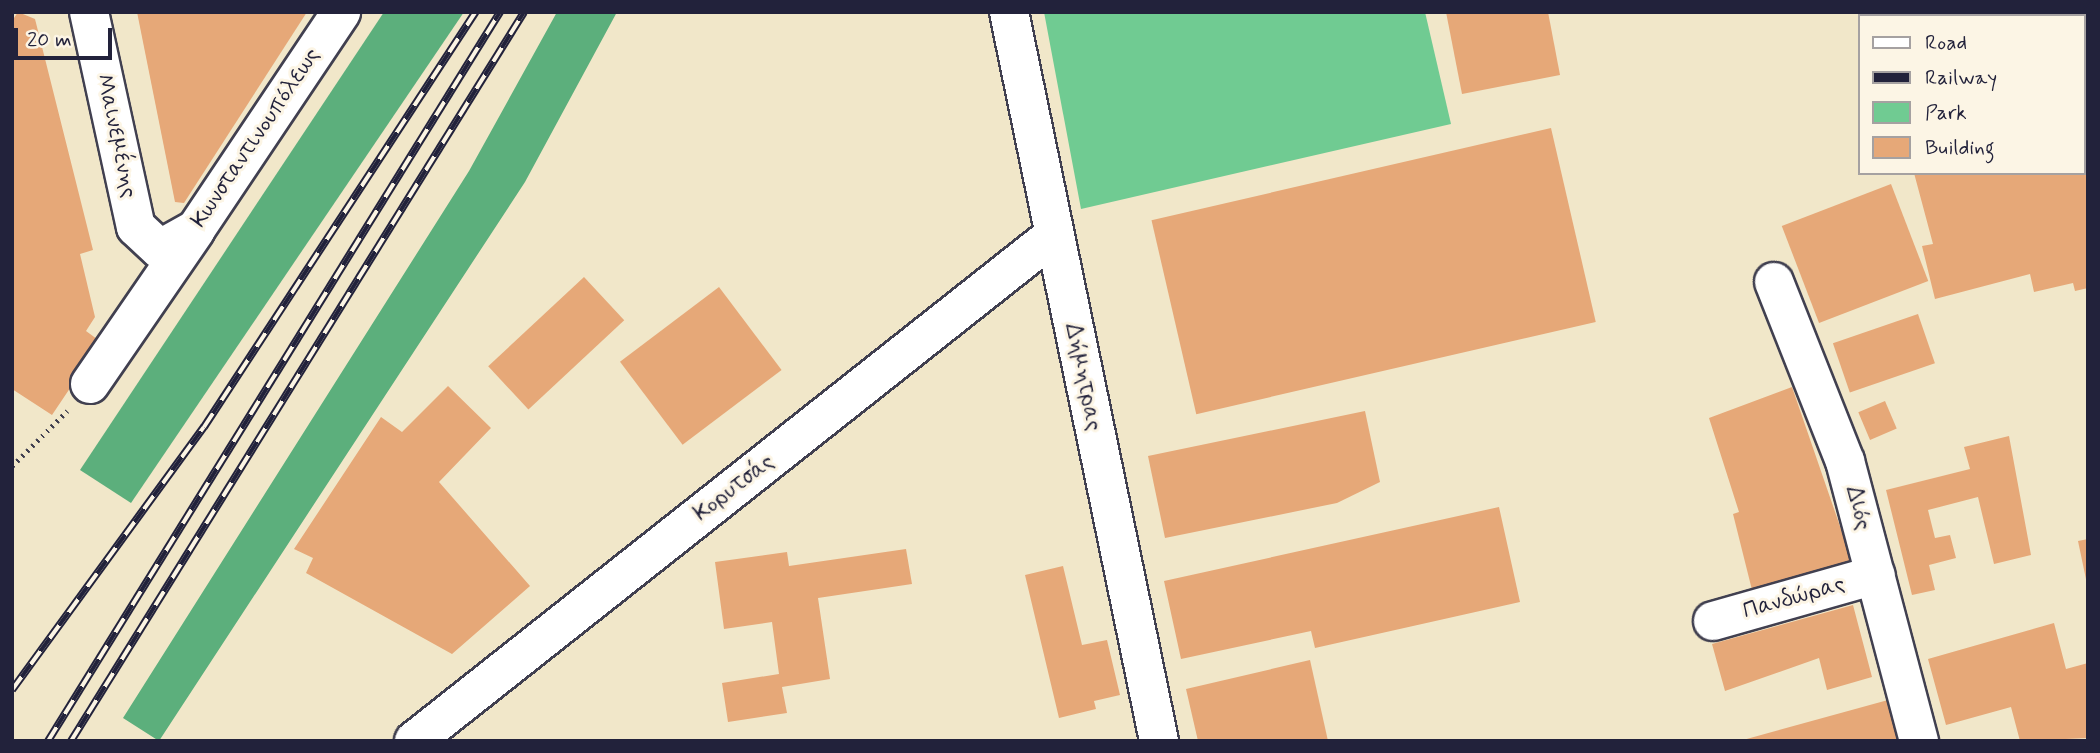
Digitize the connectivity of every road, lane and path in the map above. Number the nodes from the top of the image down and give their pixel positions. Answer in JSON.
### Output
{"nodes":[{"id":1,"x":89,"y":12,"type":"edge"},
{"id":2,"x":341,"y":12,"type":"edge"},
{"id":3,"x":1009,"y":12,"type":"edge"},
{"id":4,"x":196,"y":229,"type":"junction"},
{"id":5,"x":1054,"y":235,"type":"junction"},
{"id":6,"x":160,"y":249,"type":"joint"},
{"id":7,"x":1774,"y":282,"type":"dead end"},
{"id":8,"x":90,"y":384,"type":"joint"},
{"id":9,"x":12,"y":466,"type":"edge"},
{"id":10,"x":1876,"y":575,"type":"junction"},
{"id":11,"x":1713,"y":621,"type":"dead end"},
{"id":12,"x":438,"y":733,"type":"edge"},
{"id":13,"x":1159,"y":741,"type":"edge"},
{"id":14,"x":1919,"y":741,"type":"edge"}],
"edges":[{"from":1,"to":6,"type":"street","name":"Μαινεμένης"},
{"from":2,"to":4,"type":"street","name":"Κωνσταντινουπόλεως"},
{"from":3,"to":5,"type":"street","name":"Δήμητρας"},
{"from":4,"to":6,"type":"street","name":"Κωνσταντινουπόλεως"},
{"from":4,"to":8,"type":"street"},
{"from":5,"to":12,"type":"street","name":"Κορυτσάς"},
{"from":5,"to":13,"type":"street","name":"Δήμητρας"},
{"from":7,"to":10,"type":"street","name":"Διός"},
{"from":8,"to":9,"type":"path"},
{"from":10,"to":11,"type":"street","name":"Πανδώρας"},
{"from":10,"to":14,"type":"street","name":"Διός"}]}
